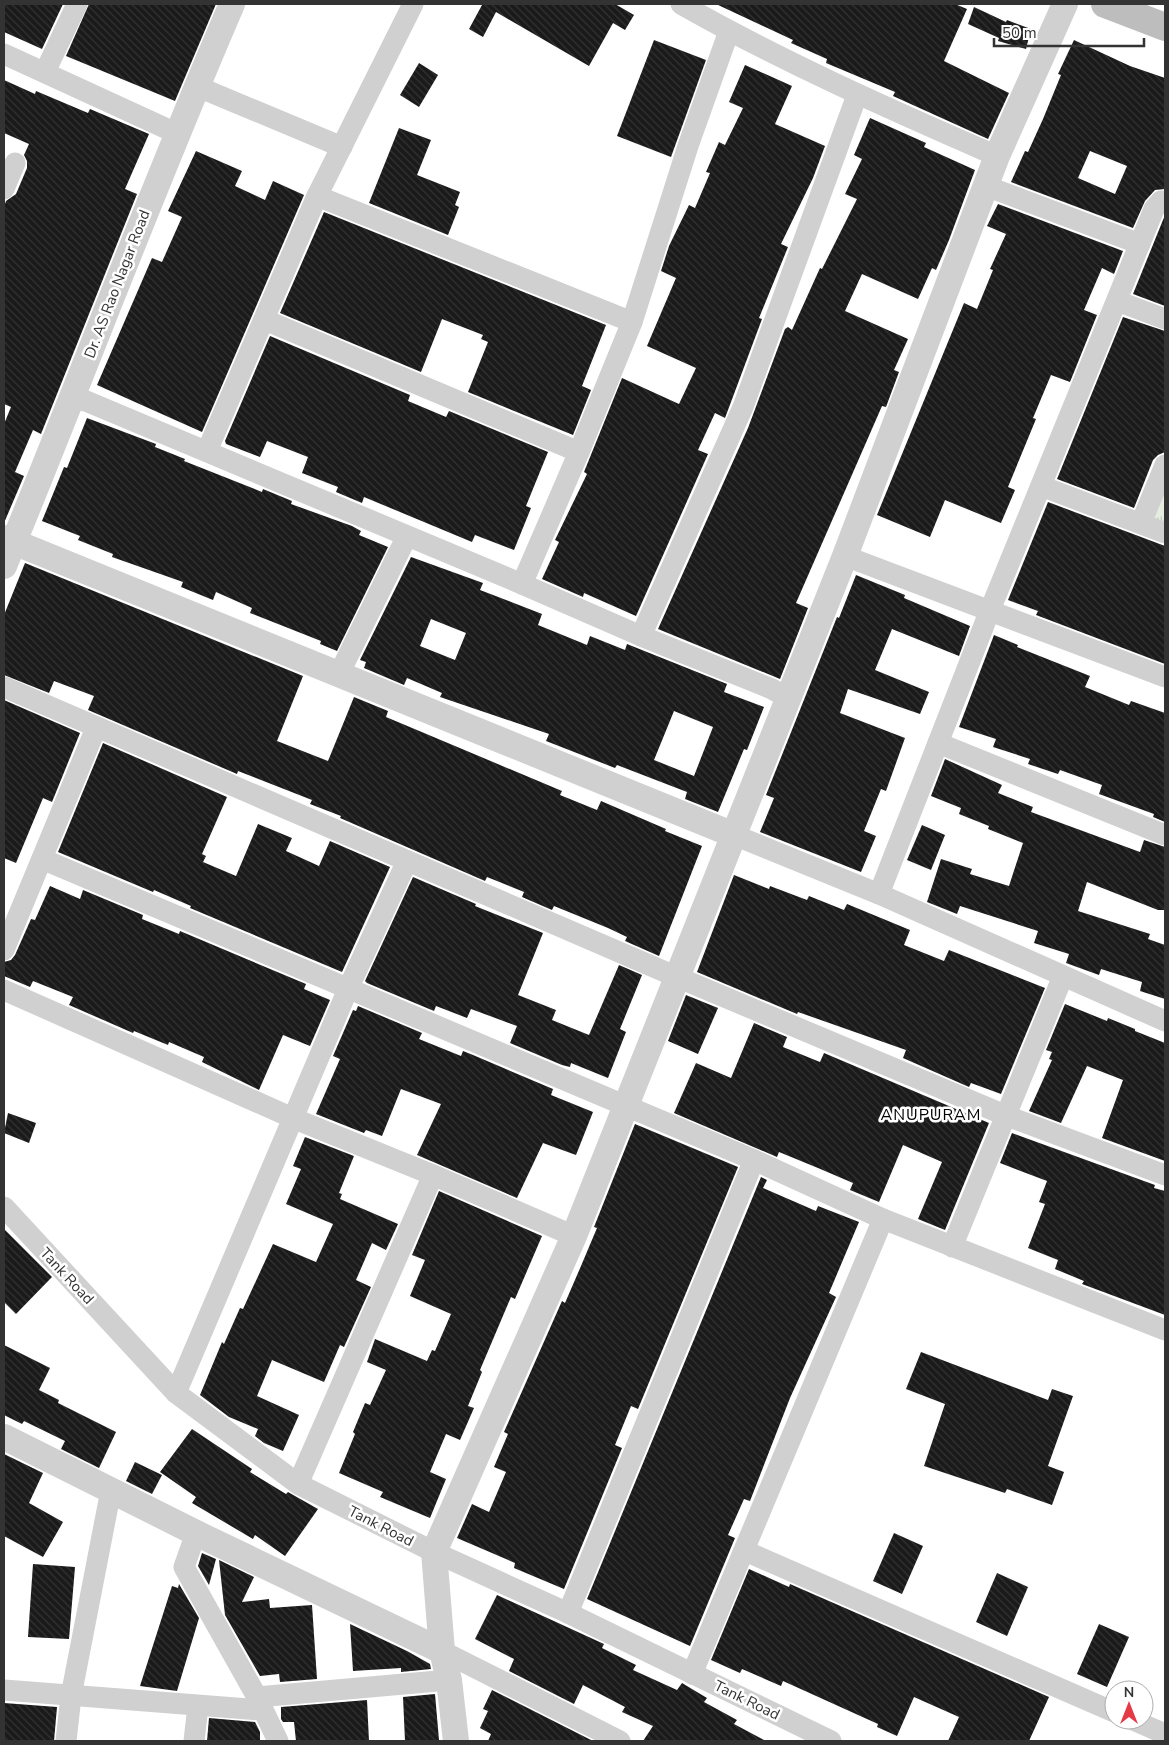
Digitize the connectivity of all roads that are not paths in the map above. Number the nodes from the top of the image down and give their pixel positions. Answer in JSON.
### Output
{"nodes":[{"id":1,"x":77,"y":4,"type":"edge"},
{"id":2,"x":232,"y":4,"type":"edge"},
{"id":3,"x":413,"y":4,"type":"edge"},
{"id":4,"x":681,"y":4,"type":"edge"},
{"id":5,"x":1065,"y":4,"type":"edge"},
{"id":6,"x":1105,"y":4,"type":"edge"},
{"id":7,"x":1165,"y":27,"type":"edge"},
{"id":8,"x":729,"y":31,"type":"junction"},
{"id":9,"x":4,"y":54,"type":"edge"},
{"id":10,"x":45,"y":72,"type":"junction"},
{"id":11,"x":196,"y":86,"type":"junction"},
{"id":12,"x":857,"y":95,"type":"junction"},
{"id":13,"x":176,"y":133,"type":"junction"},
{"id":14,"x":342,"y":147,"type":"junction"},
{"id":15,"x":997,"y":156,"type":"junction"},
{"id":16,"x":14,"y":163,"type":"dead end"},
{"id":17,"x":986,"y":186,"type":"junction"},
{"id":18,"x":4,"y":189,"type":"edge"},
{"id":19,"x":317,"y":196,"type":"junction"},
{"id":20,"x":1165,"y":201,"type":"edge"},
{"id":21,"x":1140,"y":244,"type":"junction"},
{"id":22,"x":1117,"y":300,"type":"junction"},
{"id":23,"x":1165,"y":318,"type":"edge"},
{"id":24,"x":265,"y":320,"type":"junction"},
{"id":25,"x":632,"y":322,"type":"junction"},
{"id":26,"x":72,"y":399,"type":"junction"},
{"id":27,"x":207,"y":451,"type":"junction"},
{"id":28,"x":579,"y":452,"type":"junction"},
{"id":29,"x":1165,"y":465,"type":"edge"},
{"id":30,"x":1041,"y":486,"type":"junction"},
{"id":31,"x":1141,"y":523,"type":"junction"},
{"id":32,"x":1165,"y":533,"type":"edge"},
{"id":33,"x":407,"y":536,"type":"junction"},
{"id":34,"x":9,"y":540,"type":"edge"},
{"id":35,"x":845,"y":556,"type":"junction"},
{"id":36,"x":4,"y":566,"type":"edge"},
{"id":37,"x":522,"y":584,"type":"junction"},
{"id":38,"x":990,"y":610,"type":"junction"},
{"id":39,"x":641,"y":636,"type":"junction"},
{"id":40,"x":339,"y":674,"type":"junction"},
{"id":41,"x":1165,"y":677,"type":"edge"},
{"id":42,"x":4,"y":687,"type":"edge"},
{"id":43,"x":788,"y":698,"type":"junction"},
{"id":44,"x":96,"y":728,"type":"junction"},
{"id":45,"x":938,"y":743,"type":"junction"},
{"id":46,"x":734,"y":835,"type":"junction"},
{"id":47,"x":1165,"y":835,"type":"edge"},
{"id":48,"x":42,"y":859,"type":"junction"},
{"id":49,"x":407,"y":861,"type":"junction"},
{"id":50,"x":879,"y":894,"type":"junction"},
{"id":51,"x":4,"y":950,"type":"edge"},
{"id":52,"x":1062,"y":976,"type":"junction"},
{"id":53,"x":677,"y":977,"type":"junction"},
{"id":54,"x":348,"y":989,"type":"junction"},
{"id":55,"x":4,"y":990,"type":"edge"},
{"id":56,"x":1165,"y":1021,"type":"edge"},
{"id":57,"x":625,"y":1107,"type":"junction"},
{"id":58,"x":1008,"y":1116,"type":"junction"},
{"id":59,"x":295,"y":1119,"type":"junction"},
{"id":60,"x":754,"y":1160,"type":"junction"},
{"id":61,"x":433,"y":1175,"type":"junction"},
{"id":62,"x":1165,"y":1176,"type":"edge"},
{"id":63,"x":4,"y":1208,"type":"edge"},
{"id":64,"x":883,"y":1220,"type":"junction"},
{"id":65,"x":574,"y":1236,"type":"junction"},
{"id":66,"x":952,"y":1247,"type":"junction"},
{"id":67,"x":1165,"y":1330,"type":"edge"},
{"id":68,"x":176,"y":1393,"type":"junction"},
{"id":69,"x":4,"y":1437,"type":"edge"},
{"id":70,"x":298,"y":1484,"type":"junction"},
{"id":71,"x":111,"y":1490,"type":"junction"},
{"id":72,"x":196,"y":1533,"type":"junction"},
{"id":73,"x":745,"y":1551,"type":"junction"},
{"id":74,"x":434,"y":1552,"type":"junction"},
{"id":75,"x":568,"y":1613,"type":"junction"},
{"id":76,"x":442,"y":1650,"type":"junction"},
{"id":77,"x":692,"y":1674,"type":"junction"},
{"id":78,"x":449,"y":1680,"type":"junction"},
{"id":79,"x":4,"y":1690,"type":"edge"},
{"id":80,"x":71,"y":1696,"type":"junction"},
{"id":81,"x":259,"y":1704,"type":"junction"},
{"id":82,"x":198,"y":1706,"type":"junction"},
{"id":83,"x":1104,"y":1708,"type":"edge"},
{"id":84,"x":66,"y":1741,"type":"edge"},
{"id":85,"x":194,"y":1741,"type":"edge"},
{"id":86,"x":278,"y":1741,"type":"edge"},
{"id":87,"x":456,"y":1741,"type":"edge"},
{"id":88,"x":620,"y":1741,"type":"edge"},
{"id":89,"x":831,"y":1741,"type":"edge"}],
"edges":[{"from":1,"to":10,"type":"street"},
{"from":2,"to":11,"type":"street","name":"Dr. AS Rao Nagar Road"},
{"from":3,"to":14,"type":"street"},
{"from":4,"to":8,"type":"street"},
{"from":5,"to":15,"type":"street"},
{"from":6,"to":7,"type":"main road"},
{"from":8,"to":12,"type":"street"},
{"from":8,"to":25,"type":"street"},
{"from":9,"to":10,"type":"street"},
{"from":10,"to":13,"type":"street"},
{"from":11,"to":13,"type":"street","name":"Dr. AS Rao Nagar Road"},
{"from":11,"to":14,"type":"street"},
{"from":12,"to":15,"type":"street"},
{"from":12,"to":39,"type":"street"},
{"from":13,"to":26,"type":"street","name":"Dr. AS Rao Nagar Road"},
{"from":14,"to":19,"type":"street"},
{"from":15,"to":17,"type":"street"},
{"from":16,"to":18,"type":"street"},
{"from":17,"to":21,"type":"street"},
{"from":17,"to":35,"type":"street"},
{"from":19,"to":24,"type":"street"},
{"from":19,"to":25,"type":"street"},
{"from":20,"to":21,"type":"street"},
{"from":21,"to":22,"type":"street"},
{"from":22,"to":23,"type":"street"},
{"from":22,"to":30,"type":"street"},
{"from":24,"to":27,"type":"street"},
{"from":24,"to":28,"type":"street"},
{"from":25,"to":28,"type":"street"},
{"from":26,"to":27,"type":"street"},
{"from":26,"to":34,"type":"street","name":"Dr. AS Rao Nagar Road"},
{"from":27,"to":33,"type":"street"},
{"from":28,"to":37,"type":"street"},
{"from":29,"to":31,"type":"street"},
{"from":30,"to":31,"type":"street"},
{"from":30,"to":38,"type":"street"},
{"from":31,"to":32,"type":"street"},
{"from":33,"to":37,"type":"street"},
{"from":33,"to":40,"type":"street"},
{"from":34,"to":36,"type":"street","name":"Dr. AS Rao Nagar Road"},
{"from":34,"to":40,"type":"street"},
{"from":35,"to":38,"type":"street"},
{"from":35,"to":43,"type":"street"},
{"from":37,"to":39,"type":"street"},
{"from":38,"to":41,"type":"street"},
{"from":38,"to":45,"type":"street"},
{"from":39,"to":43,"type":"street"},
{"from":40,"to":46,"type":"street"},
{"from":42,"to":44,"type":"street"},
{"from":43,"to":46,"type":"street"},
{"from":44,"to":48,"type":"street"},
{"from":44,"to":49,"type":"street"},
{"from":45,"to":47,"type":"street"},
{"from":45,"to":50,"type":"street"},
{"from":46,"to":50,"type":"street"},
{"from":46,"to":53,"type":"street"},
{"from":48,"to":51,"type":"street"},
{"from":48,"to":54,"type":"street"},
{"from":49,"to":53,"type":"street"},
{"from":49,"to":54,"type":"street"},
{"from":50,"to":52,"type":"street"},
{"from":52,"to":56,"type":"street"},
{"from":52,"to":58,"type":"street"},
{"from":53,"to":57,"type":"street"},
{"from":53,"to":58,"type":"street"},
{"from":54,"to":57,"type":"street"},
{"from":54,"to":59,"type":"street"},
{"from":55,"to":59,"type":"street"},
{"from":57,"to":60,"type":"street"},
{"from":57,"to":65,"type":"street"},
{"from":58,"to":62,"type":"street"},
{"from":58,"to":66,"type":"street"},
{"from":59,"to":61,"type":"street"},
{"from":59,"to":68,"type":"street"},
{"from":60,"to":64,"type":"street"},
{"from":60,"to":75,"type":"street"},
{"from":61,"to":65,"type":"street"},
{"from":61,"to":70,"type":"street"},
{"from":63,"to":68,"type":"street","name":"Tank Road"},
{"from":64,"to":66,"type":"street"},
{"from":64,"to":73,"type":"street"},
{"from":65,"to":74,"type":"street"},
{"from":66,"to":67,"type":"street"},
{"from":68,"to":70,"type":"street","name":"Tank Road"},
{"from":69,"to":71,"type":"street"},
{"from":70,"to":74,"type":"street","name":"Tank Road"},
{"from":71,"to":72,"type":"street"},
{"from":71,"to":80,"type":"street"},
{"from":72,"to":76,"type":"street"},
{"from":72,"to":81,"type":"street"},
{"from":73,"to":77,"type":"street"},
{"from":73,"to":83,"type":"street"},
{"from":74,"to":75,"type":"street","name":"Tank Road"},
{"from":74,"to":76,"type":"street"},
{"from":75,"to":77,"type":"street","name":"Tank Road"},
{"from":76,"to":78,"type":"street"},
{"from":76,"to":88,"type":"street"},
{"from":77,"to":89,"type":"street","name":"Tank Road"},
{"from":78,"to":81,"type":"street"},
{"from":78,"to":87,"type":"street"},
{"from":79,"to":80,"type":"street"},
{"from":80,"to":82,"type":"street"},
{"from":80,"to":84,"type":"street"},
{"from":81,"to":82,"type":"street"},
{"from":81,"to":86,"type":"street"},
{"from":82,"to":85,"type":"street"}]}
